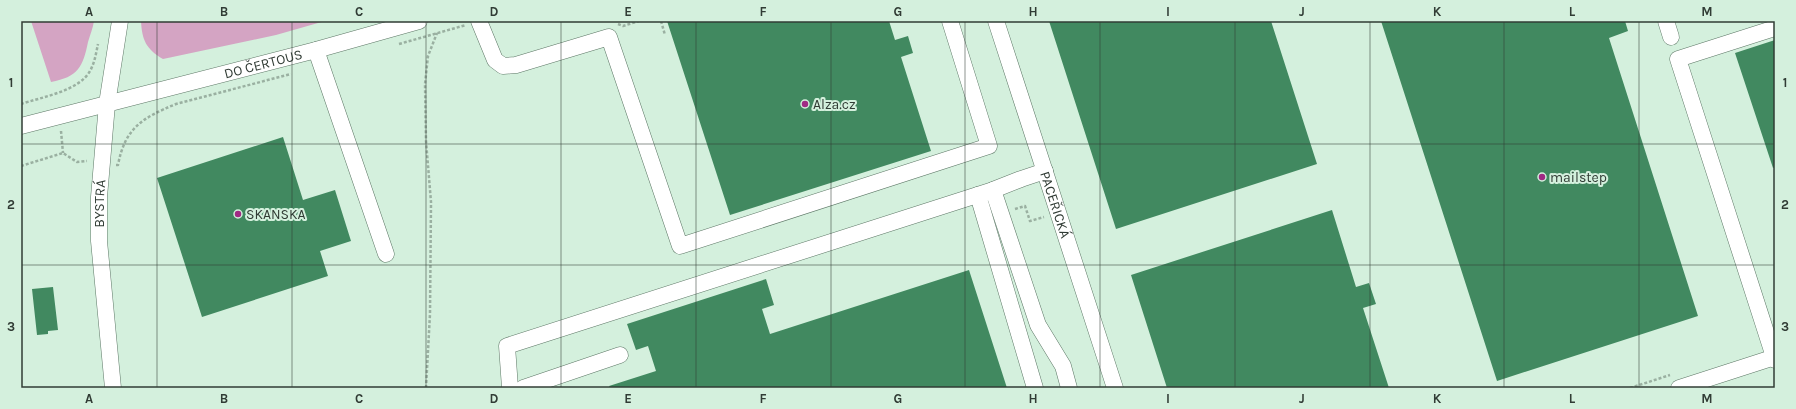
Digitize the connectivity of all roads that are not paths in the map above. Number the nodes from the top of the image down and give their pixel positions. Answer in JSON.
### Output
{"nodes":[{"id":1,"x":120,"y":21,"type":"edge"},
{"id":2,"x":419,"y":21,"type":"edge"},
{"id":3,"x":480,"y":21,"type":"edge"},
{"id":4,"x":950,"y":21,"type":"edge"},
{"id":5,"x":996,"y":21,"type":"edge"},
{"id":6,"x":1666,"y":21,"type":"edge"},
{"id":7,"x":1775,"y":28,"type":"edge"},
{"id":8,"x":1671,"y":36,"type":"dead end"},
{"id":9,"x":316,"y":50,"type":"junction"},
{"id":10,"x":107,"y":104,"type":"junction"},
{"id":11,"x":21,"y":126,"type":"edge"},
{"id":12,"x":1045,"y":172,"type":"junction"},
{"id":13,"x":993,"y":190,"type":"junction"},
{"id":14,"x":978,"y":195,"type":"junction"},
{"id":15,"x":386,"y":254,"type":"dead end"},
{"id":16,"x":620,"y":355,"type":"dead end"},
{"id":17,"x":1775,"y":358,"type":"edge"},
{"id":18,"x":113,"y":388,"type":"edge"},
{"id":19,"x":510,"y":388,"type":"edge"},
{"id":20,"x":523,"y":388,"type":"edge"},
{"id":21,"x":1035,"y":388,"type":"edge"},
{"id":22,"x":1069,"y":388,"type":"edge"},
{"id":23,"x":1115,"y":388,"type":"edge"},
{"id":24,"x":1679,"y":388,"type":"edge"}],
"edges":[{"from":1,"to":10,"type":"street","name":"BYSTRÁ"},
{"from":2,"to":9,"type":"street","name":"DO ČERTOUS"},
{"from":3,"to":4,"type":"street"},
{"from":5,"to":12,"type":"street","name":"PACEŘICKÁ"},
{"from":6,"to":8,"type":"street"},
{"from":7,"to":17,"type":"street"},
{"from":9,"to":10,"type":"street","name":"DO ČERTOUS"},
{"from":9,"to":15,"type":"street"},
{"from":10,"to":11,"type":"street","name":"DO ČERTOUS"},
{"from":10,"to":18,"type":"street","name":"BYSTRÁ"},
{"from":12,"to":13,"type":"street"},
{"from":12,"to":23,"type":"street","name":"PACEŘICKÁ"},
{"from":13,"to":14,"type":"street"},
{"from":13,"to":22,"type":"street"},
{"from":14,"to":19,"type":"street"},
{"from":14,"to":21,"type":"street"},
{"from":16,"to":20,"type":"street"},
{"from":17,"to":24,"type":"street"}]}
